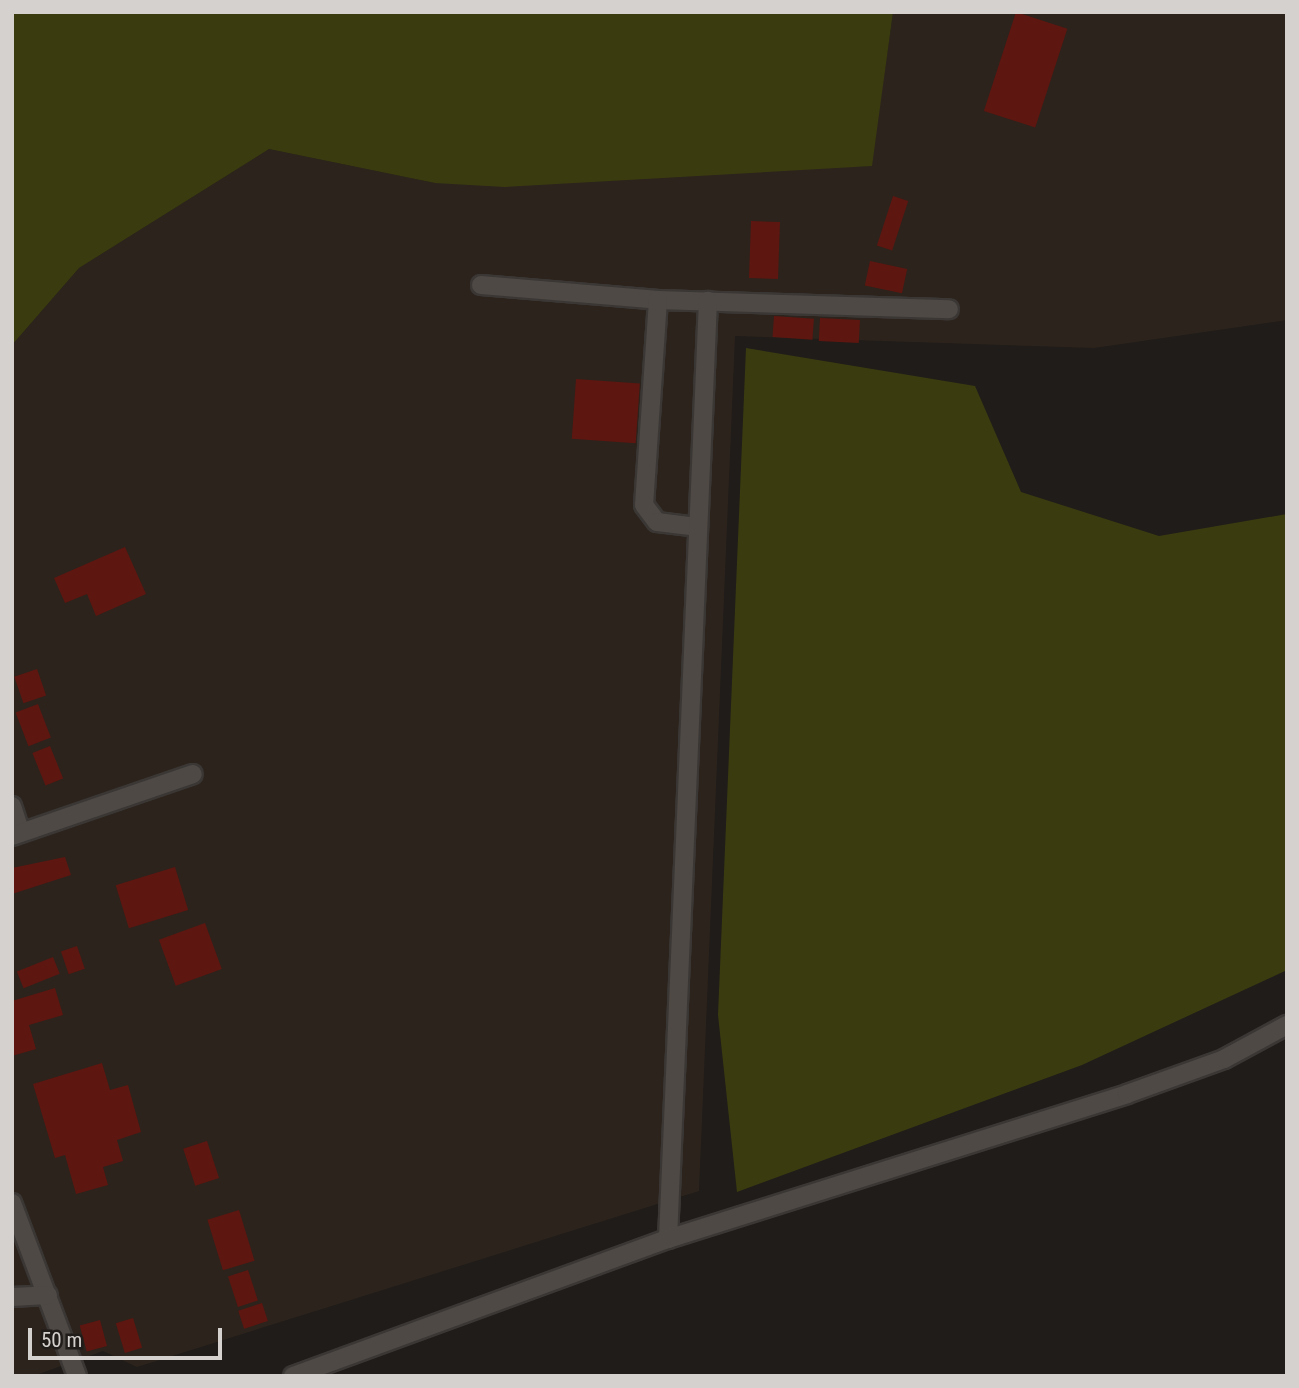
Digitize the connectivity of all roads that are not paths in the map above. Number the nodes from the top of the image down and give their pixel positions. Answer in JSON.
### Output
{"nodes":[{"id":1,"x":481,"y":285,"type":"dead end"},
{"id":2,"x":658,"y":300,"type":"junction"},
{"id":3,"x":708,"y":301,"type":"junction"},
{"id":4,"x":949,"y":309,"type":"dead end"},
{"id":5,"x":695,"y":527,"type":"junction"},
{"id":6,"x":193,"y":774,"type":"dead end"},
{"id":7,"x":12,"y":806,"type":"edge"},
{"id":8,"x":17,"y":835,"type":"edge"},
{"id":9,"x":1287,"y":1025,"type":"edge"},
{"id":10,"x":12,"y":1203,"type":"edge"},
{"id":11,"x":668,"y":1239,"type":"junction"},
{"id":12,"x":48,"y":1295,"type":"junction"},
{"id":13,"x":12,"y":1297,"type":"edge"},
{"id":14,"x":77,"y":1376,"type":"edge"},
{"id":15,"x":293,"y":1376,"type":"edge"}],
"edges":[{"from":1,"to":2,"type":"lane"},
{"from":2,"to":3,"type":"lane"},
{"from":2,"to":5,"type":"lane"},
{"from":3,"to":4,"type":"lane"},
{"from":3,"to":5,"type":"lane"},
{"from":5,"to":11,"type":"lane"},
{"from":6,"to":8,"type":"lane"},
{"from":7,"to":8,"type":"lane"},
{"from":9,"to":11,"type":"lane"},
{"from":10,"to":12,"type":"lane"},
{"from":11,"to":15,"type":"lane"},
{"from":12,"to":13,"type":"lane"},
{"from":12,"to":14,"type":"lane"}]}
